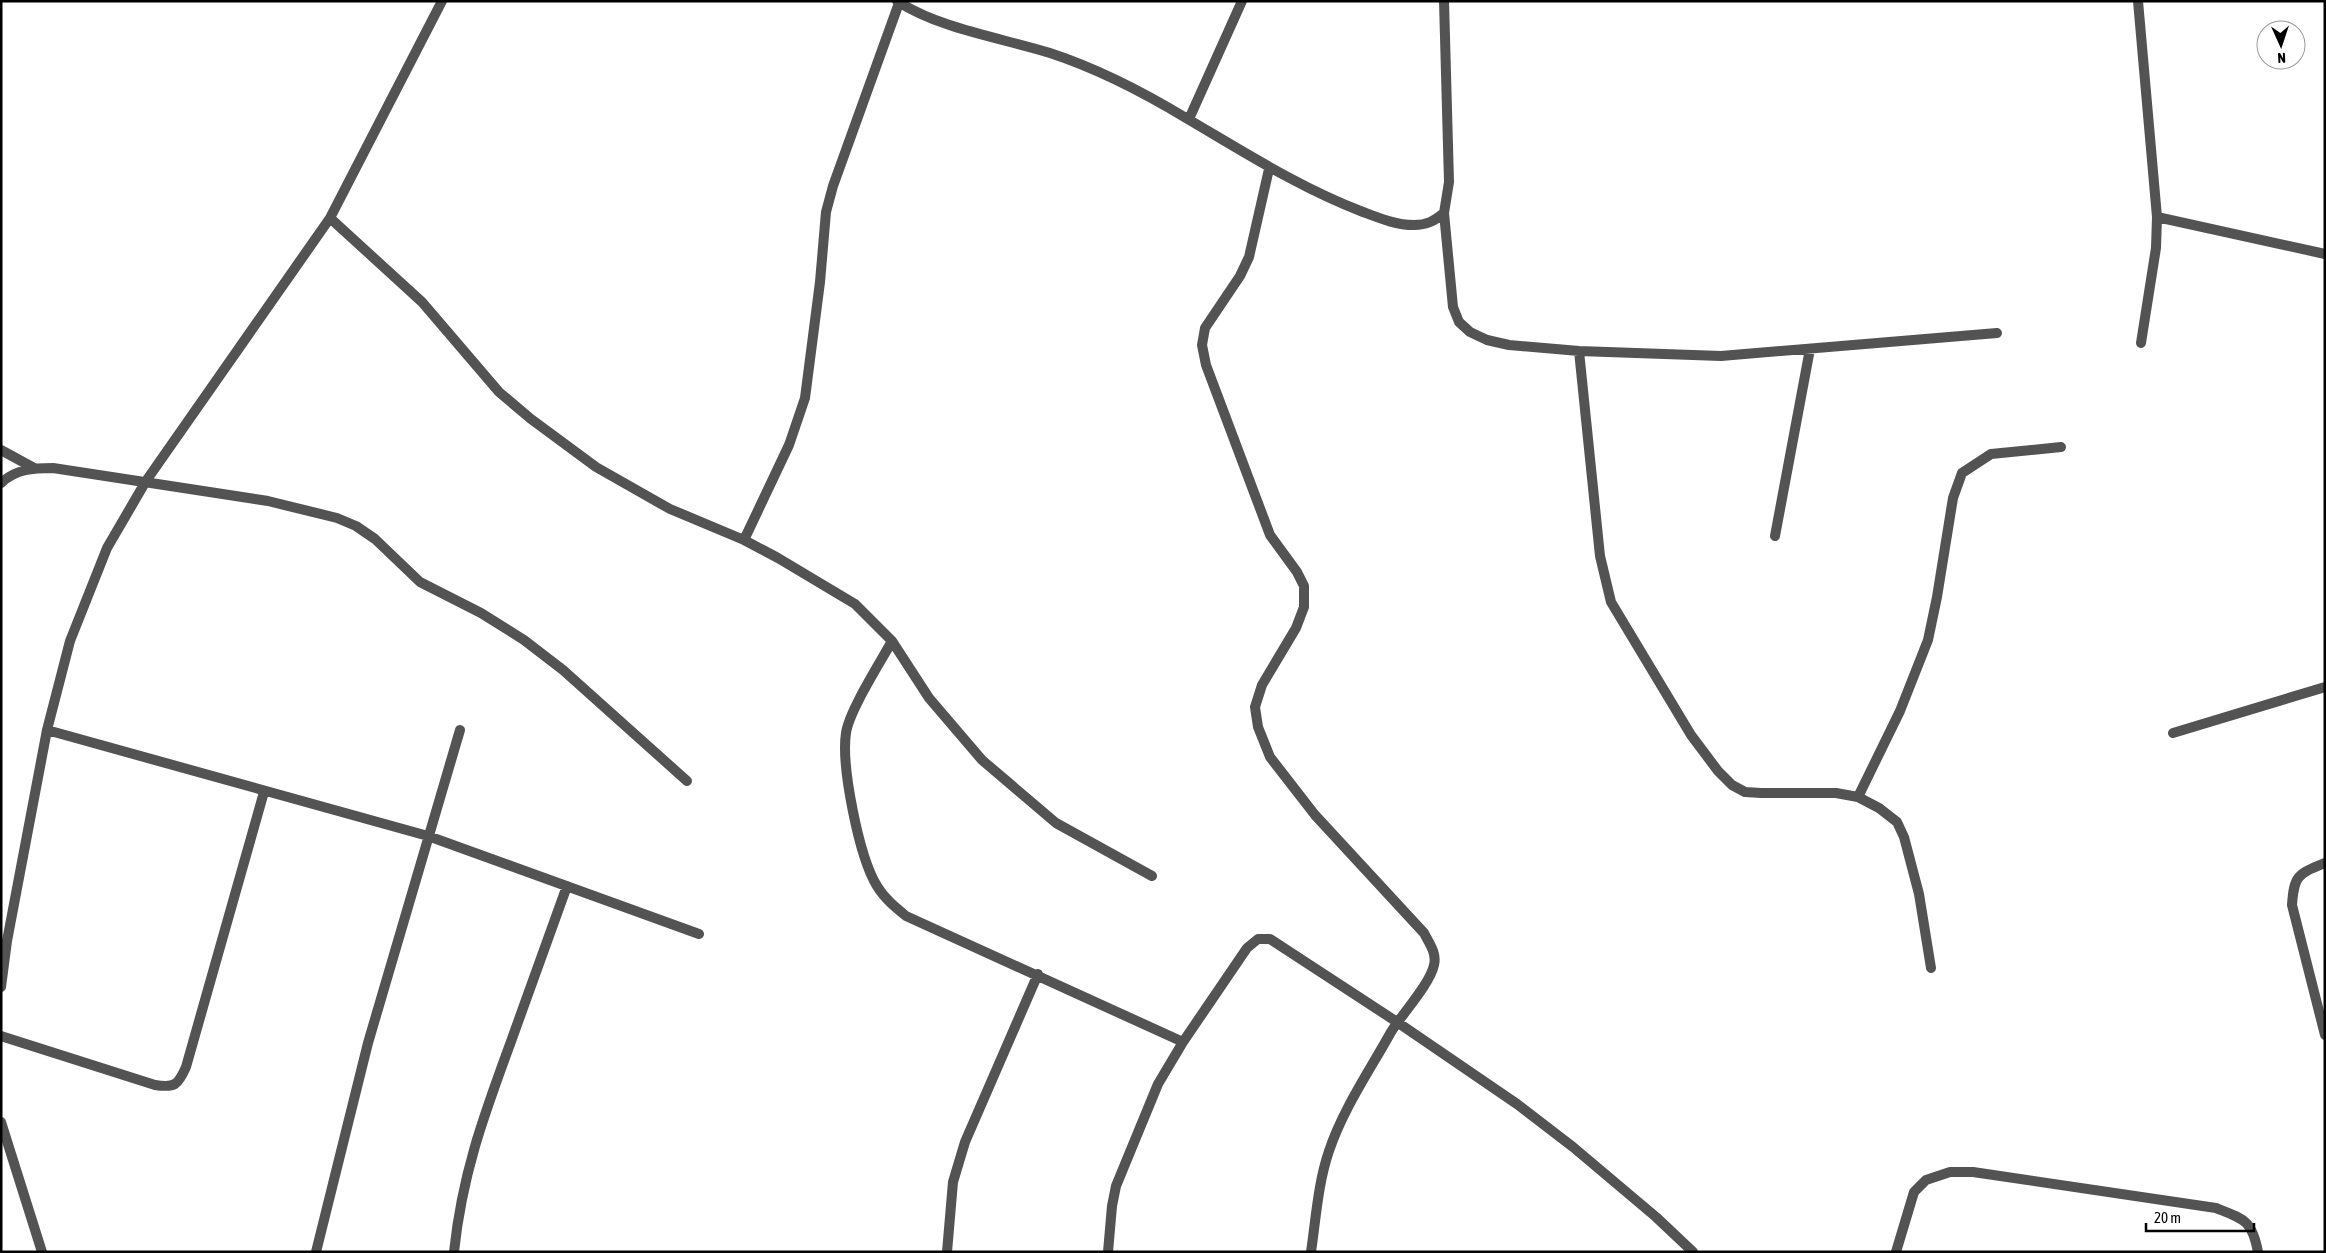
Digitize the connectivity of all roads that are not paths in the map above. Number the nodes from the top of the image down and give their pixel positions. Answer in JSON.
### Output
{"nodes":[{"id":1,"x":442,"y":1,"type":"edge"},
{"id":2,"x":1242,"y":1,"type":"edge"},
{"id":3,"x":1444,"y":1,"type":"edge"},
{"id":4,"x":2138,"y":1,"type":"edge"},
{"id":5,"x":898,"y":2,"type":"edge"},
{"id":6,"x":1188,"y":119,"type":"junction"},
{"id":7,"x":1269,"y":169,"type":"junction"},
{"id":8,"x":1444,"y":213,"type":"junction"},
{"id":9,"x":2157,"y":217,"type":"junction"},
{"id":10,"x":330,"y":218,"type":"junction"},
{"id":11,"x":2325,"y":254,"type":"edge"},
{"id":12,"x":1997,"y":333,"type":"dead end"},
{"id":13,"x":2141,"y":343,"type":"dead end"},
{"id":14,"x":1810,"y":348,"type":"junction"},
{"id":15,"x":1579,"y":351,"type":"junction"},
{"id":16,"x":2061,"y":447,"type":"dead end"},
{"id":17,"x":1,"y":450,"type":"edge"},
{"id":18,"x":34,"y":468,"type":"junction"},
{"id":19,"x":146,"y":481,"type":"junction"},
{"id":20,"x":1,"y":483,"type":"edge"},
{"id":21,"x":1774,"y":536,"type":"dead end"},
{"id":22,"x":744,"y":540,"type":"junction"},
{"id":23,"x":892,"y":641,"type":"junction"},
{"id":24,"x":2325,"y":687,"type":"edge"},
{"id":25,"x":47,"y":730,"type":"junction"},
{"id":26,"x":460,"y":730,"type":"dead end"},
{"id":27,"x":2172,"y":733,"type":"dead end"},
{"id":28,"x":687,"y":781,"type":"dead end"},
{"id":29,"x":264,"y":792,"type":"junction"},
{"id":30,"x":1858,"y":797,"type":"junction"},
{"id":31,"x":428,"y":836,"type":"junction"},
{"id":32,"x":2325,"y":863,"type":"edge"},
{"id":33,"x":1152,"y":876,"type":"dead end"},
{"id":34,"x":567,"y":886,"type":"junction"},
{"id":35,"x":699,"y":934,"type":"dead end"},
{"id":36,"x":1931,"y":968,"type":"dead end"},
{"id":37,"x":1038,"y":974,"type":"junction"},
{"id":38,"x":1,"y":987,"type":"edge"},
{"id":39,"x":1397,"y":1022,"type":"junction"},
{"id":40,"x":2325,"y":1035,"type":"edge"},
{"id":41,"x":1,"y":1036,"type":"edge"},
{"id":42,"x":1183,"y":1042,"type":"junction"},
{"id":43,"x":1,"y":1122,"type":"edge"},
{"id":44,"x":42,"y":1252,"type":"edge"},
{"id":45,"x":316,"y":1252,"type":"edge"},
{"id":46,"x":454,"y":1252,"type":"edge"},
{"id":47,"x":947,"y":1252,"type":"edge"},
{"id":48,"x":1108,"y":1252,"type":"edge"},
{"id":49,"x":1311,"y":1252,"type":"edge"},
{"id":50,"x":1693,"y":1252,"type":"edge"},
{"id":51,"x":1896,"y":1252,"type":"edge"},
{"id":52,"x":2258,"y":1252,"type":"edge"}],
"edges":[{"from":1,"to":10,"type":"street"},
{"from":2,"to":6,"type":"street"},
{"from":3,"to":8,"type":"street"},
{"from":4,"to":9,"type":"street"},
{"from":5,"to":6,"type":"street"},
{"from":5,"to":22,"type":"street"},
{"from":6,"to":7,"type":"street"},
{"from":7,"to":8,"type":"street"},
{"from":7,"to":39,"type":"street"},
{"from":8,"to":15,"type":"street"},
{"from":9,"to":11,"type":"street"},
{"from":9,"to":13,"type":"street"},
{"from":10,"to":19,"type":"street"},
{"from":10,"to":22,"type":"street"},
{"from":12,"to":14,"type":"street"},
{"from":14,"to":15,"type":"street"},
{"from":14,"to":21,"type":"street"},
{"from":15,"to":30,"type":"street"},
{"from":16,"to":30,"type":"street"},
{"from":17,"to":18,"type":"street"},
{"from":18,"to":19,"type":"street"},
{"from":18,"to":20,"type":"street"},
{"from":19,"to":25,"type":"street"},
{"from":19,"to":28,"type":"street"},
{"from":22,"to":23,"type":"street"},
{"from":23,"to":33,"type":"street"},
{"from":23,"to":37,"type":"street"},
{"from":24,"to":27,"type":"street"},
{"from":25,"to":29,"type":"street"},
{"from":25,"to":38,"type":"street"},
{"from":26,"to":31,"type":"street"},
{"from":29,"to":31,"type":"street"},
{"from":29,"to":41,"type":"street"},
{"from":30,"to":36,"type":"street"},
{"from":31,"to":34,"type":"street"},
{"from":31,"to":45,"type":"street"},
{"from":32,"to":40,"type":"street"},
{"from":34,"to":35,"type":"street"},
{"from":34,"to":46,"type":"street"},
{"from":37,"to":42,"type":"street"},
{"from":37,"to":47,"type":"street"},
{"from":39,"to":42,"type":"street"},
{"from":39,"to":49,"type":"street"},
{"from":39,"to":50,"type":"street"},
{"from":42,"to":48,"type":"street"},
{"from":43,"to":44,"type":"street"},
{"from":51,"to":52,"type":"street"}]}
